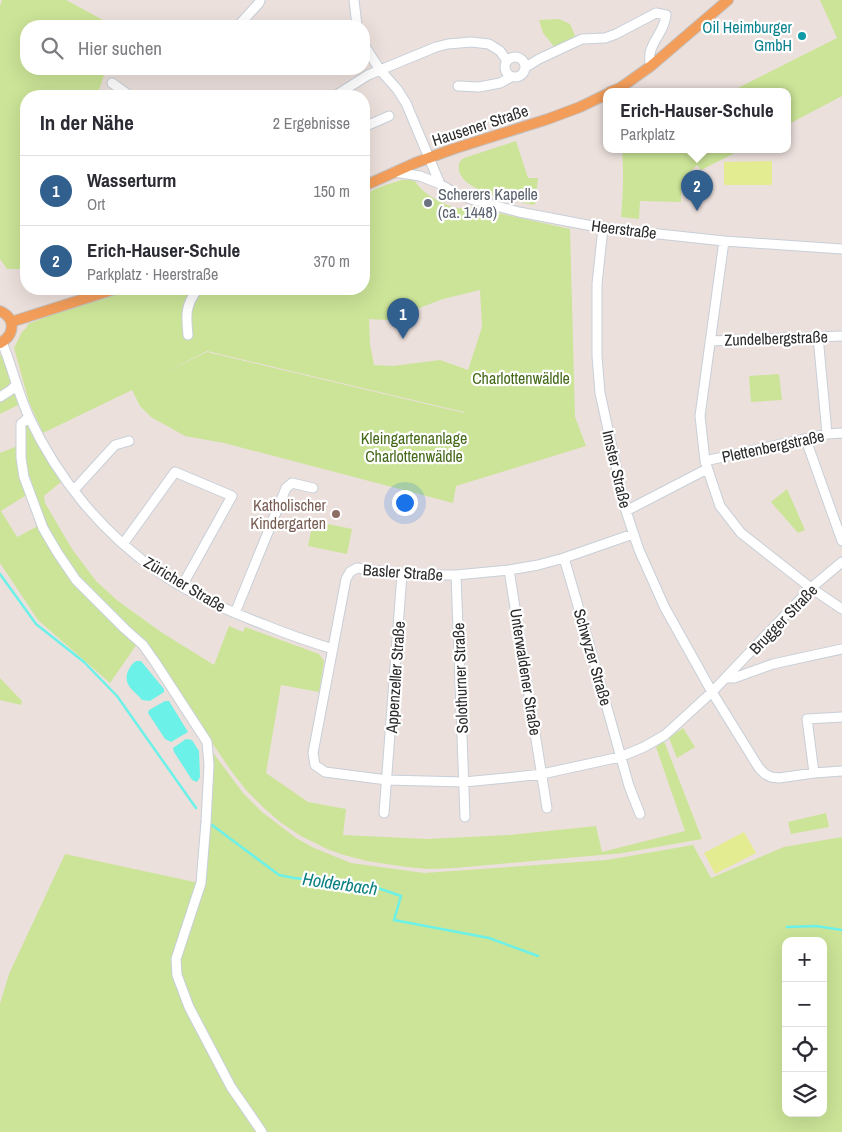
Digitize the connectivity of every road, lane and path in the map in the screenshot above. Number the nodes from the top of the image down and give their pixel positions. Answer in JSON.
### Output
{"nodes":[{"id":1,"x":260,"y":0,"type":"edge"},
{"id":2,"x":354,"y":0,"type":"edge"},
{"id":3,"x":728,"y":0,"type":"edge"},
{"id":4,"x":244,"y":20,"type":"edge"},
{"id":5,"x":357,"y":20,"type":"edge"},
{"id":6,"x":370,"y":54,"type":"edge"},
{"id":7,"x":507,"y":61,"type":"junction"},
{"id":8,"x":651,"y":66,"type":"junction"},
{"id":9,"x":526,"y":67,"type":"junction"},
{"id":10,"x":380,"y":70,"type":"junction"},
{"id":11,"x":370,"y":73,"type":"edge"},
{"id":12,"x":366,"y":75,"type":"edge"},
{"id":13,"x":512,"y":77,"type":"junction"},
{"id":14,"x":112,"y":84,"type":"dead end"},
{"id":15,"x":458,"y":86,"type":"dead end"},
{"id":16,"x":620,"y":88,"type":"edge"},
{"id":17,"x":121,"y":90,"type":"edge"},
{"id":18,"x":344,"y":90,"type":"edge"},
{"id":19,"x":603,"y":96,"type":"edge"},
{"id":20,"x":389,"y":116,"type":"dead end"},
{"id":21,"x":370,"y":124,"type":"edge"},
{"id":22,"x":429,"y":158,"type":"junction"},
{"id":23,"x":394,"y":172,"type":"junction"},
{"id":24,"x":370,"y":183,"type":"edge"},
{"id":25,"x":440,"y":184,"type":"junction"},
{"id":26,"x":603,"y":228,"type":"junction"},
{"id":27,"x":724,"y":241,"type":"junction"},
{"id":28,"x":842,"y":249,"type":"edge"},
{"id":29,"x":96,"y":295,"type":"edge"},
{"id":30,"x":193,"y":295,"type":"edge"},
{"id":31,"x":0,"y":311,"type":"edge"},
{"id":32,"x":11,"y":322,"type":"junction"},
{"id":33,"x":188,"y":335,"type":"dead end"},
{"id":34,"x":818,"y":336,"type":"junction"},
{"id":35,"x":842,"y":336,"type":"edge"},
{"id":36,"x":710,"y":341,"type":"junction"},
{"id":37,"x":1,"y":342,"type":"edge"},
{"id":38,"x":16,"y":385,"type":"junction"},
{"id":39,"x":0,"y":397,"type":"edge"},
{"id":40,"x":29,"y":417,"type":"junction"},
{"id":41,"x":842,"y":433,"type":"edge"},
{"id":42,"x":826,"y":434,"type":"junction"},
{"id":43,"x":806,"y":440,"type":"junction"},
{"id":44,"x":128,"y":441,"type":"dead end"},
{"id":45,"x":706,"y":465,"type":"junction"},
{"id":46,"x":313,"y":488,"type":"dead end"},
{"id":47,"x":74,"y":490,"type":"junction"},
{"id":48,"x":626,"y":511,"type":"junction"},
{"id":49,"x":633,"y":534,"type":"junction"},
{"id":50,"x":842,"y":541,"type":"edge"},
{"id":51,"x":123,"y":544,"type":"junction"},
{"id":52,"x":564,"y":558,"type":"junction"},
{"id":53,"x":842,"y":562,"type":"edge"},
{"id":54,"x":510,"y":570,"type":"junction"},
{"id":55,"x":402,"y":574,"type":"junction"},
{"id":56,"x":456,"y":575,"type":"junction"},
{"id":57,"x":182,"y":586,"type":"junction"},
{"id":58,"x":811,"y":588,"type":"junction"},
{"id":59,"x":842,"y":609,"type":"edge"},
{"id":60,"x":235,"y":613,"type":"junction"},
{"id":61,"x":333,"y":648,"type":"junction"},
{"id":62,"x":842,"y":649,"type":"edge"},
{"id":63,"x":726,"y":678,"type":"junction"},
{"id":64,"x":712,"y":692,"type":"junction"},
{"id":65,"x":842,"y":717,"type":"edge"},
{"id":66,"x":620,"y":757,"type":"junction"},
{"id":67,"x":842,"y":771,"type":"edge"},
{"id":68,"x":814,"y":773,"type":"junction"},
{"id":69,"x":542,"y":774,"type":"junction"},
{"id":70,"x":387,"y":780,"type":"junction"},
{"id":71,"x":464,"y":782,"type":"junction"},
{"id":72,"x":547,"y":808,"type":"dead end"},
{"id":73,"x":384,"y":813,"type":"dead end"},
{"id":74,"x":640,"y":814,"type":"dead end"},
{"id":75,"x":465,"y":817,"type":"dead end"},
{"id":76,"x":262,"y":1132,"type":"edge"}],
"edges":[{"from":1,"to":4,"type":"street"},
{"from":2,"to":5,"type":"street"},
{"from":3,"to":8,"type":"main road"},
{"from":6,"to":10,"type":"street"},
{"from":7,"to":9,"type":"street"},
{"from":7,"to":10,"type":"street"},
{"from":7,"to":13,"type":"street"},
{"from":8,"to":9,"type":"street"},
{"from":8,"to":16,"type":"main road"},
{"from":9,"to":13,"type":"street"},
{"from":10,"to":11,"type":"street"},
{"from":10,"to":22,"type":"street"},
{"from":12,"to":18,"type":"street"},
{"from":13,"to":15,"type":"street"},
{"from":14,"to":17,"type":"street"},
{"from":19,"to":22,"type":"main road","name":"Hausener Straße"},
{"from":20,"to":21,"type":"street"},
{"from":22,"to":23,"type":"main road","name":"Hausener Straße"},
{"from":22,"to":25,"type":"street"},
{"from":23,"to":24,"type":"main road","name":"Hausener Straße"},
{"from":23,"to":25,"type":"street","name":"Heerstraße"},
{"from":25,"to":26,"type":"street","name":"Heerstraße"},
{"from":26,"to":27,"type":"street","name":"Heerstraße"},
{"from":26,"to":48,"type":"street","name":"Imster Straße"},
{"from":27,"to":28,"type":"street","name":"Heerstraße"},
{"from":27,"to":36,"type":"street"},
{"from":29,"to":32,"type":"main road"},
{"from":30,"to":33,"type":"street"},
{"from":31,"to":32,"type":"main road"},
{"from":32,"to":37,"type":"main road"},
{"from":34,"to":35,"type":"street","name":"Zundelbergstraße"},
{"from":34,"to":36,"type":"street","name":"Zundelbergstraße"},
{"from":34,"to":42,"type":"street"},
{"from":36,"to":45,"type":"street"},
{"from":37,"to":38,"type":"street","name":"Züricher Straße"},
{"from":38,"to":39,"type":"street"},
{"from":38,"to":40,"type":"street","name":"Züricher Straße"},
{"from":40,"to":47,"type":"street","name":"Züricher Straße"},
{"from":40,"to":76,"type":"street"},
{"from":41,"to":42,"type":"street","name":"Plettenbergstraße"},
{"from":42,"to":43,"type":"street","name":"Plettenbergstraße"},
{"from":43,"to":45,"type":"street","name":"Plettenbergstraße"},
{"from":43,"to":50,"type":"street"},
{"from":44,"to":47,"type":"street"},
{"from":45,"to":48,"type":"street","name":"Plettenbergstraße"},
{"from":45,"to":58,"type":"street"},
{"from":46,"to":60,"type":"street"},
{"from":47,"to":51,"type":"street","name":"Züricher Straße"},
{"from":48,"to":49,"type":"street","name":"Imster Straße"},
{"from":49,"to":52,"type":"street","name":"Basler Straße"},
{"from":49,"to":64,"type":"street","name":"Imster Straße"},
{"from":51,"to":57,"type":"street","name":"Züricher Straße"},
{"from":51,"to":57,"type":"street"},
{"from":52,"to":54,"type":"street","name":"Basler Straße"},
{"from":52,"to":66,"type":"street","name":"Schwyzer Straße"},
{"from":53,"to":58,"type":"street","name":"Brugger Straße"},
{"from":54,"to":56,"type":"street","name":"Basler Straße"},
{"from":54,"to":69,"type":"street","name":"Unterwaldener Straße"},
{"from":55,"to":56,"type":"street","name":"Basler Straße"},
{"from":55,"to":61,"type":"street","name":"Basler Straße"},
{"from":55,"to":70,"type":"street","name":"Appenzeller Straße"},
{"from":56,"to":71,"type":"street","name":"Solothurner Straße"},
{"from":57,"to":60,"type":"street","name":"Züricher Straße"},
{"from":58,"to":59,"type":"street"},
{"from":58,"to":63,"type":"street","name":"Brugger Straße"},
{"from":60,"to":61,"type":"street","name":"Züricher Straße"},
{"from":61,"to":70,"type":"street","name":"Basler Straße"},
{"from":62,"to":63,"type":"street","name":"Brugger Straße"},
{"from":63,"to":64,"type":"street","name":"Brugger Straße"},
{"from":64,"to":66,"type":"street","name":"Basler Straße"},
{"from":64,"to":68,"type":"street","name":"Imster Straße"},
{"from":65,"to":68,"type":"street"},
{"from":66,"to":69,"type":"street","name":"Basler Straße"},
{"from":66,"to":74,"type":"street"},
{"from":67,"to":68,"type":"street","name":"Imster Straße"},
{"from":69,"to":71,"type":"street","name":"Basler Straße"},
{"from":69,"to":72,"type":"street"},
{"from":70,"to":71,"type":"street","name":"Basler Straße"},
{"from":70,"to":73,"type":"street"},
{"from":71,"to":75,"type":"street"}]}
